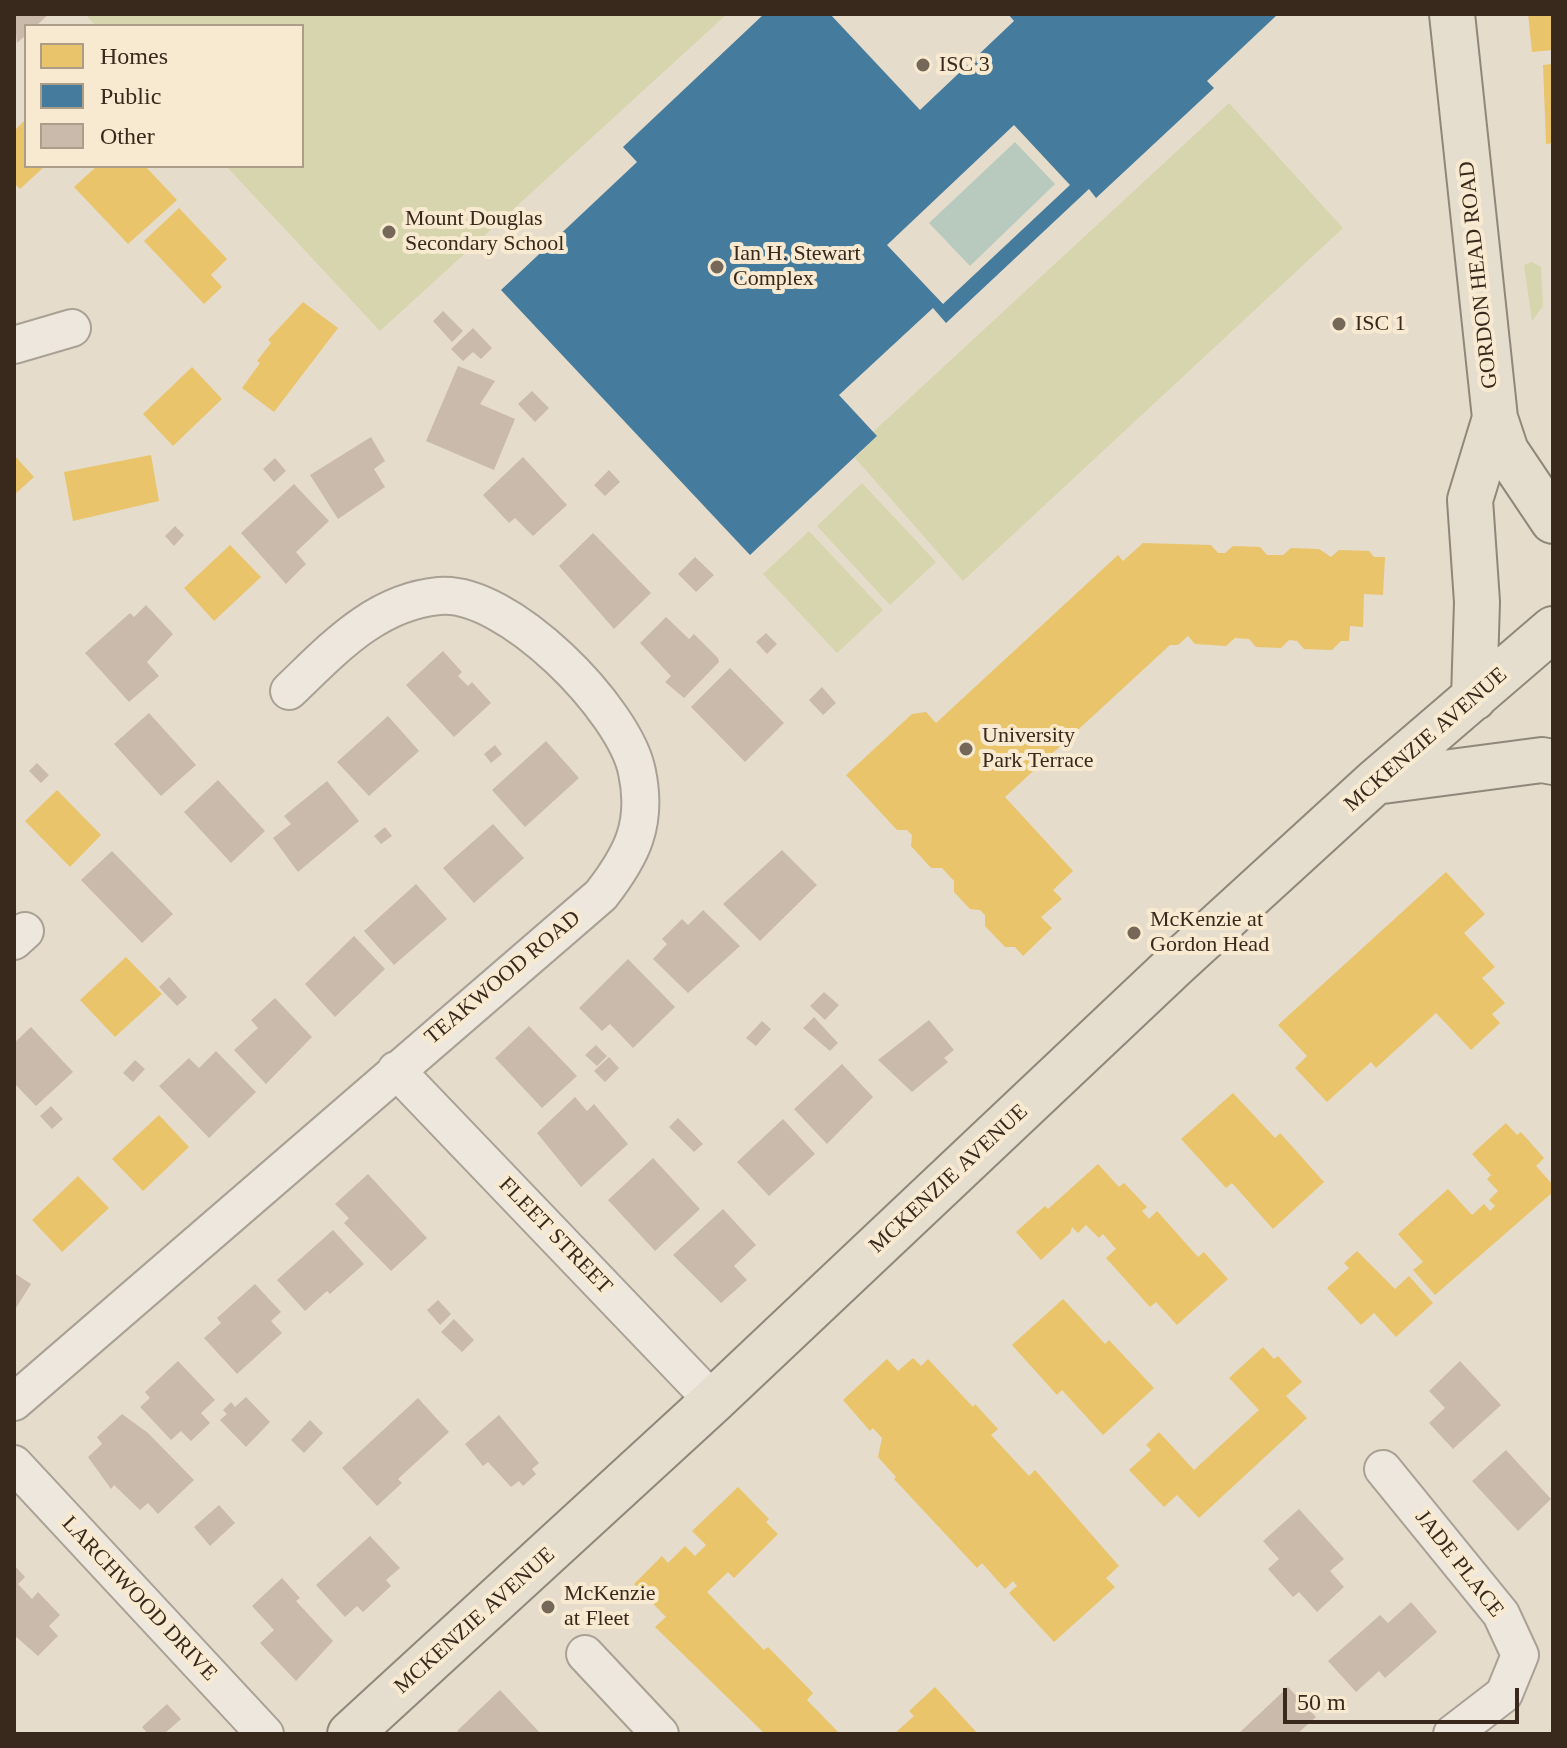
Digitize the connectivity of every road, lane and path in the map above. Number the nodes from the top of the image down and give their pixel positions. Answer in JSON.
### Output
{"nodes":[{"id":1,"x":1452,"y":14,"type":"edge"},
{"id":2,"x":72,"y":328,"type":"dead end"},
{"id":3,"x":14,"y":345,"type":"edge"},
{"id":4,"x":1495,"y":418,"type":"junction"},
{"id":5,"x":1553,"y":521,"type":"edge"},
{"id":6,"x":1553,"y":629,"type":"edge"},
{"id":7,"x":289,"y":691,"type":"dead end"},
{"id":8,"x":1474,"y":698,"type":"junction"},
{"id":9,"x":1553,"y":762,"type":"edge"},
{"id":10,"x":1375,"y":782,"type":"junction"},
{"id":11,"x":396,"y":1070,"type":"junction"},
{"id":12,"x":713,"y":1401,"type":"junction"},
{"id":13,"x":14,"y":1402,"type":"edge"},
{"id":14,"x":14,"y":1464,"type":"edge"},
{"id":15,"x":1383,"y":1469,"type":"dead end"},
{"id":16,"x":585,"y":1654,"type":"dead end"},
{"id":17,"x":265,"y":1734,"type":"edge"},
{"id":18,"x":350,"y":1734,"type":"edge"},
{"id":19,"x":660,"y":1734,"type":"edge"},
{"id":20,"x":1452,"y":1734,"type":"edge"}],
"edges":[{"from":1,"to":4,"type":"main road","name":"GORDON HEAD ROAD"},
{"from":2,"to":3,"type":"street"},
{"from":4,"to":5,"type":"main road","name":"GORDON HEAD ROAD"},
{"from":4,"to":8,"type":"main road"},
{"from":6,"to":8,"type":"main road","name":"MCKENZIE AVENUE"},
{"from":7,"to":11,"type":"street","name":"TEAKWOOD ROAD"},
{"from":8,"to":10,"type":"main road","name":"MCKENZIE AVENUE"},
{"from":9,"to":10,"type":"main road"},
{"from":10,"to":12,"type":"main road","name":"MCKENZIE AVENUE"},
{"from":11,"to":12,"type":"street","name":"FLEET STREET"},
{"from":11,"to":13,"type":"street","name":"TEAKWOOD ROAD"},
{"from":12,"to":18,"type":"main road","name":"MCKENZIE AVENUE"},
{"from":14,"to":17,"type":"street","name":"LARCHWOOD DRIVE"},
{"from":15,"to":20,"type":"street","name":"JADE PLACE"},
{"from":16,"to":19,"type":"street"}]}
